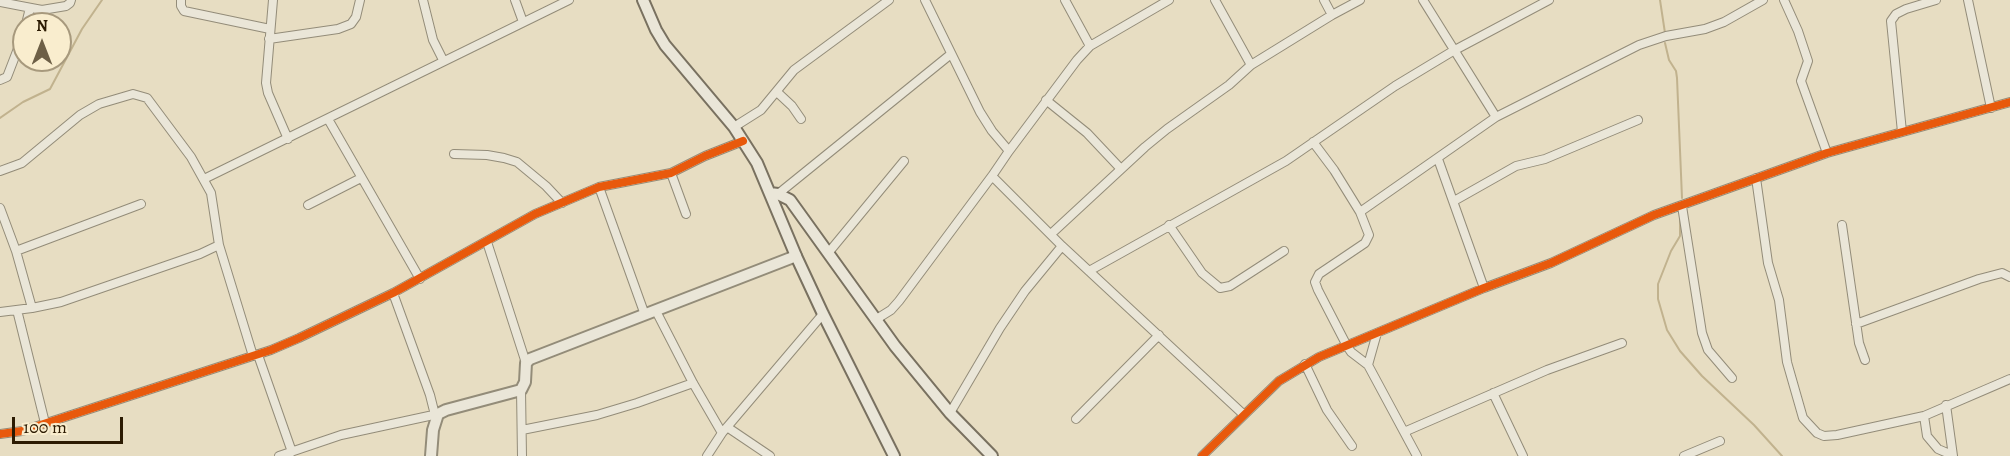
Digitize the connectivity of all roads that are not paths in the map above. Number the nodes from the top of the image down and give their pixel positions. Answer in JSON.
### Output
{"nodes":[{"id":1,"x":72,"y":0,"type":"edge"},
{"id":2,"x":182,"y":0,"type":"edge"},
{"id":3,"x":273,"y":0,"type":"edge"},
{"id":4,"x":360,"y":0,"type":"edge"},
{"id":5,"x":423,"y":0,"type":"edge"},
{"id":6,"x":515,"y":0,"type":"edge"},
{"id":7,"x":569,"y":0,"type":"edge"},
{"id":8,"x":643,"y":0,"type":"edge"},
{"id":9,"x":889,"y":0,"type":"edge"},
{"id":10,"x":925,"y":0,"type":"edge"},
{"id":11,"x":1065,"y":0,"type":"edge"},
{"id":12,"x":1169,"y":0,"type":"edge"},
{"id":13,"x":1215,"y":0,"type":"edge"},
{"id":14,"x":1324,"y":0,"type":"edge"},
{"id":15,"x":1360,"y":0,"type":"edge"},
{"id":16,"x":1423,"y":0,"type":"edge"},
{"id":17,"x":1550,"y":0,"type":"edge"},
{"id":18,"x":1763,"y":0,"type":"edge"},
{"id":19,"x":1784,"y":0,"type":"edge"},
{"id":20,"x":1936,"y":0,"type":"edge"},
{"id":21,"x":1968,"y":0,"type":"edge"},
{"id":22,"x":0,"y":2,"type":"edge"},
{"id":23,"x":30,"y":8,"type":"junction"},
{"id":24,"x":29,"y":12,"type":"edge"},
{"id":25,"x":1332,"y":15,"type":"junction"},
{"id":26,"x":522,"y":22,"type":"junction"},
{"id":27,"x":270,"y":29,"type":"junction"},
{"id":28,"x":269,"y":39,"type":"junction"},
{"id":29,"x":1090,"y":46,"type":"junction"},
{"id":30,"x":1453,"y":51,"type":"junction"},
{"id":31,"x":951,"y":54,"type":"junction"},
{"id":32,"x":443,"y":60,"type":"junction"},
{"id":33,"x":12,"y":64,"type":"edge"},
{"id":34,"x":1251,"y":65,"type":"junction"},
{"id":35,"x":0,"y":80,"type":"edge"},
{"id":36,"x":777,"y":92,"type":"junction"},
{"id":37,"x":1046,"y":100,"type":"junction"},
{"id":38,"x":2010,"y":102,"type":"edge"},
{"id":39,"x":1991,"y":108,"type":"junction"},
{"id":40,"x":1496,"y":117,"type":"junction"},
{"id":41,"x":328,"y":119,"type":"junction"},
{"id":42,"x":801,"y":119,"type":"dead end"},
{"id":43,"x":1638,"y":120,"type":"dead end"},
{"id":44,"x":734,"y":128,"type":"junction"},
{"id":45,"x":1902,"y":132,"type":"junction"},
{"id":46,"x":288,"y":139,"type":"junction"},
{"id":47,"x":743,"y":141,"type":"junction"},
{"id":48,"x":1313,"y":142,"type":"junction"},
{"id":49,"x":1008,"y":151,"type":"junction"},
{"id":50,"x":1827,"y":153,"type":"junction"},
{"id":51,"x":454,"y":154,"type":"dead end"},
{"id":52,"x":1438,"y":159,"type":"junction"},
{"id":53,"x":904,"y":160,"type":"dead end"},
{"id":54,"x":1120,"y":168,"type":"junction"},
{"id":55,"x":0,"y":171,"type":"edge"},
{"id":56,"x":671,"y":173,"type":"junction"},
{"id":57,"x":992,"y":176,"type":"junction"},
{"id":58,"x":361,"y":178,"type":"junction"},
{"id":59,"x":1756,"y":178,"type":"junction"},
{"id":60,"x":204,"y":179,"type":"junction"},
{"id":61,"x":599,"y":188,"type":"junction"},
{"id":62,"x":774,"y":194,"type":"junction"},
{"id":63,"x":1454,"y":201,"type":"junction"},
{"id":64,"x":562,"y":203,"type":"junction"},
{"id":65,"x":141,"y":204,"type":"dead end"},
{"id":66,"x":308,"y":205,"type":"dead end"},
{"id":67,"x":1682,"y":206,"type":"junction"},
{"id":68,"x":0,"y":208,"type":"edge"},
{"id":69,"x":1360,"y":212,"type":"junction"},
{"id":70,"x":686,"y":214,"type":"dead end"},
{"id":71,"x":1169,"y":225,"type":"junction"},
{"id":72,"x":1842,"y":225,"type":"dead end"},
{"id":73,"x":1051,"y":234,"type":"junction"},
{"id":74,"x":487,"y":242,"type":"junction"},
{"id":75,"x":219,"y":244,"type":"junction"},
{"id":76,"x":1062,"y":246,"type":"junction"},
{"id":77,"x":16,"y":251,"type":"junction"},
{"id":78,"x":1284,"y":251,"type":"dead end"},
{"id":79,"x":829,"y":252,"type":"junction"},
{"id":80,"x":796,"y":256,"type":"junction"},
{"id":81,"x":1089,"y":271,"type":"junction"},
{"id":82,"x":2010,"y":277,"type":"edge"},
{"id":83,"x":420,"y":279,"type":"junction"},
{"id":84,"x":1484,"y":288,"type":"junction"},
{"id":85,"x":393,"y":293,"type":"junction"},
{"id":86,"x":32,"y":308,"type":"junction"},
{"id":87,"x":17,"y":310,"type":"junction"},
{"id":88,"x":656,"y":311,"type":"junction"},
{"id":89,"x":0,"y":312,"type":"edge"},
{"id":90,"x":823,"y":314,"type":"junction"},
{"id":91,"x":645,"y":315,"type":"junction"},
{"id":92,"x":875,"y":320,"type":"junction"},
{"id":93,"x":1856,"y":324,"type":"junction"},
{"id":94,"x":1377,"y":333,"type":"junction"},
{"id":95,"x":1159,"y":335,"type":"junction"},
{"id":96,"x":1622,"y":343,"type":"dead end"},
{"id":97,"x":1347,"y":346,"type":"junction"},
{"id":98,"x":256,"y":356,"type":"junction"},
{"id":99,"x":1865,"y":360,"type":"dead end"},
{"id":100,"x":526,"y":363,"type":"junction"},
{"id":101,"x":1305,"y":364,"type":"junction"},
{"id":102,"x":1368,"y":364,"type":"junction"},
{"id":103,"x":1732,"y":378,"type":"dead end"},
{"id":104,"x":2010,"y":379,"type":"edge"},
{"id":105,"x":693,"y":383,"type":"junction"},
{"id":106,"x":521,"y":390,"type":"junction"},
{"id":107,"x":1492,"y":393,"type":"junction"},
{"id":108,"x":1946,"y":405,"type":"junction"},
{"id":109,"x":950,"y":413,"type":"junction"},
{"id":110,"x":437,"y":414,"type":"junction"},
{"id":111,"x":1243,"y":414,"type":"junction"},
{"id":112,"x":1924,"y":416,"type":"junction"},
{"id":113,"x":1076,"y":418,"type":"dead end"},
{"id":114,"x":45,"y":423,"type":"junction"},
{"id":115,"x":522,"y":430,"type":"junction"},
{"id":116,"x":725,"y":430,"type":"junction"},
{"id":117,"x":1404,"y":432,"type":"junction"},
{"id":118,"x":0,"y":434,"type":"edge"},
{"id":119,"x":1720,"y":441,"type":"dead end"},
{"id":120,"x":1352,"y":446,"type":"dead end"},
{"id":121,"x":292,"y":452,"type":"junction"},
{"id":122,"x":1952,"y":455,"type":"edge"},
{"id":123,"x":279,"y":456,"type":"edge"},
{"id":124,"x":431,"y":456,"type":"edge"},
{"id":125,"x":522,"y":456,"type":"edge"},
{"id":126,"x":707,"y":456,"type":"edge"},
{"id":127,"x":770,"y":456,"type":"edge"},
{"id":128,"x":894,"y":456,"type":"edge"},
{"id":129,"x":992,"y":456,"type":"edge"},
{"id":130,"x":1202,"y":456,"type":"edge"},
{"id":131,"x":1417,"y":456,"type":"edge"},
{"id":132,"x":1523,"y":456,"type":"edge"},
{"id":133,"x":1684,"y":456,"type":"edge"}],
"edges":[{"from":1,"to":23,"type":"street"},
{"from":2,"to":27,"type":"street"},
{"from":3,"to":27,"type":"street"},
{"from":4,"to":28,"type":"street"},
{"from":5,"to":32,"type":"street"},
{"from":6,"to":26,"type":"street"},
{"from":7,"to":26,"type":"street"},
{"from":8,"to":44,"type":"main road"},
{"from":9,"to":36,"type":"street"},
{"from":10,"to":31,"type":"street"},
{"from":11,"to":29,"type":"street"},
{"from":12,"to":29,"type":"street"},
{"from":13,"to":34,"type":"street"},
{"from":14,"to":25,"type":"street"},
{"from":15,"to":25,"type":"street"},
{"from":16,"to":30,"type":"street"},
{"from":17,"to":30,"type":"street"},
{"from":18,"to":40,"type":"street"},
{"from":19,"to":50,"type":"street"},
{"from":20,"to":45,"type":"street"},
{"from":21,"to":39,"type":"street"},
{"from":22,"to":23,"type":"street"},
{"from":23,"to":24,"type":"street"},
{"from":25,"to":34,"type":"street"},
{"from":26,"to":32,"type":"street"},
{"from":27,"to":28,"type":"street"},
{"from":28,"to":46,"type":"street"},
{"from":29,"to":37,"type":"street"},
{"from":30,"to":40,"type":"street"},
{"from":30,"to":48,"type":"street"},
{"from":31,"to":49,"type":"street"},
{"from":31,"to":62,"type":"street"},
{"from":32,"to":41,"type":"street"},
{"from":33,"to":35,"type":"street"},
{"from":34,"to":54,"type":"street"},
{"from":36,"to":42,"type":"street"},
{"from":36,"to":44,"type":"street"},
{"from":37,"to":49,"type":"street"},
{"from":37,"to":54,"type":"street"},
{"from":38,"to":39,"type":"street"},
{"from":39,"to":45,"type":"street"},
{"from":40,"to":52,"type":"street"},
{"from":41,"to":46,"type":"street"},
{"from":41,"to":58,"type":"street"},
{"from":43,"to":63,"type":"street"},
{"from":44,"to":47,"type":"main road"},
{"from":45,"to":50,"type":"street"},
{"from":46,"to":60,"type":"street"},
{"from":47,"to":56,"type":"street"},
{"from":47,"to":62,"type":"main road"},
{"from":48,"to":69,"type":"street"},
{"from":48,"to":71,"type":"street"},
{"from":49,"to":57,"type":"street"},
{"from":50,"to":59,"type":"street"},
{"from":51,"to":64,"type":"street"},
{"from":52,"to":63,"type":"street"},
{"from":52,"to":69,"type":"street"},
{"from":53,"to":79,"type":"street"},
{"from":54,"to":73,"type":"street"},
{"from":55,"to":60,"type":"street"},
{"from":56,"to":61,"type":"street"},
{"from":56,"to":70,"type":"street"},
{"from":57,"to":73,"type":"street"},
{"from":57,"to":92,"type":"street"},
{"from":58,"to":66,"type":"street"},
{"from":58,"to":83,"type":"street"},
{"from":59,"to":67,"type":"street"},
{"from":59,"to":112,"type":"street"},
{"from":60,"to":75,"type":"street"},
{"from":61,"to":64,"type":"street"},
{"from":61,"to":91,"type":"street"},
{"from":62,"to":79,"type":"main road"},
{"from":62,"to":80,"type":"main road"},
{"from":63,"to":84,"type":"street"},
{"from":64,"to":74,"type":"street"},
{"from":65,"to":77,"type":"street"},
{"from":67,"to":84,"type":"street"},
{"from":67,"to":103,"type":"street"},
{"from":68,"to":77,"type":"street"},
{"from":69,"to":97,"type":"street"},
{"from":71,"to":78,"type":"street"},
{"from":71,"to":81,"type":"street"},
{"from":72,"to":93,"type":"street"},
{"from":73,"to":76,"type":"street"},
{"from":74,"to":83,"type":"street"},
{"from":74,"to":100,"type":"street"},
{"from":75,"to":86,"type":"street"},
{"from":75,"to":98,"type":"street"},
{"from":76,"to":81,"type":"street"},
{"from":76,"to":109,"type":"street"},
{"from":77,"to":86,"type":"street"},
{"from":79,"to":92,"type":"main road"},
{"from":80,"to":88,"type":"main road"},
{"from":80,"to":90,"type":"main road"},
{"from":81,"to":95,"type":"street"},
{"from":82,"to":93,"type":"street"},
{"from":83,"to":85,"type":"street"},
{"from":84,"to":94,"type":"street"},
{"from":85,"to":98,"type":"street"},
{"from":85,"to":110,"type":"street"},
{"from":86,"to":87,"type":"street"},
{"from":87,"to":89,"type":"street"},
{"from":87,"to":114,"type":"street"},
{"from":88,"to":91,"type":"main road"},
{"from":88,"to":105,"type":"street"},
{"from":90,"to":116,"type":"street"},
{"from":90,"to":128,"type":"main road"},
{"from":91,"to":100,"type":"main road"},
{"from":92,"to":109,"type":"main road"},
{"from":93,"to":99,"type":"street"},
{"from":94,"to":97,"type":"street"},
{"from":94,"to":102,"type":"street"},
{"from":95,"to":111,"type":"street"},
{"from":95,"to":113,"type":"street"},
{"from":96,"to":107,"type":"street"},
{"from":97,"to":101,"type":"street"},
{"from":97,"to":102,"type":"street"},
{"from":98,"to":114,"type":"street"},
{"from":98,"to":121,"type":"street"},
{"from":100,"to":106,"type":"main road"},
{"from":101,"to":111,"type":"street"},
{"from":101,"to":120,"type":"street"},
{"from":102,"to":117,"type":"street"},
{"from":104,"to":108,"type":"street"},
{"from":105,"to":115,"type":"street"},
{"from":105,"to":116,"type":"street"},
{"from":106,"to":110,"type":"main road"},
{"from":106,"to":115,"type":"street"},
{"from":107,"to":117,"type":"street"},
{"from":107,"to":132,"type":"street"},
{"from":108,"to":112,"type":"street"},
{"from":108,"to":122,"type":"street"},
{"from":109,"to":129,"type":"main road"},
{"from":110,"to":121,"type":"street"},
{"from":110,"to":124,"type":"main road"},
{"from":111,"to":130,"type":"street"},
{"from":112,"to":122,"type":"street"},
{"from":114,"to":118,"type":"street"},
{"from":115,"to":125,"type":"street"},
{"from":116,"to":126,"type":"street"},
{"from":116,"to":127,"type":"street"},
{"from":117,"to":131,"type":"street"},
{"from":119,"to":133,"type":"street"},
{"from":121,"to":123,"type":"street"}]}
